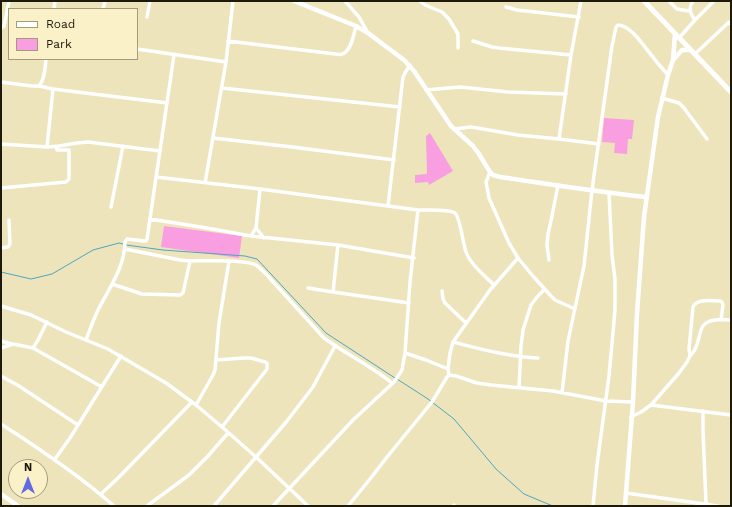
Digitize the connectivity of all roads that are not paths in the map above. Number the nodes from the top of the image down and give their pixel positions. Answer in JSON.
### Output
{"nodes":[{"id":1,"x":8,"y":1,"type":"edge"},
{"id":2,"x":150,"y":1,"type":"edge"},
{"id":3,"x":233,"y":1,"type":"edge"},
{"id":4,"x":294,"y":1,"type":"edge"},
{"id":5,"x":346,"y":1,"type":"edge"},
{"id":6,"x":420,"y":1,"type":"edge"},
{"id":7,"x":581,"y":1,"type":"edge"},
{"id":8,"x":644,"y":1,"type":"edge"},
{"id":9,"x":668,"y":1,"type":"edge"},
{"id":10,"x":693,"y":1,"type":"edge"},
{"id":11,"x":714,"y":1,"type":"edge"},
{"id":12,"x":506,"y":7,"type":"dead end"},
{"id":13,"x":689,"y":11,"type":"junction"},
{"id":14,"x":147,"y":17,"type":"dead end"},
{"id":15,"x":579,"y":17,"type":"junction"},
{"id":16,"x":695,"y":20,"type":"junction"},
{"id":17,"x":730,"y":23,"type":"edge"},
{"id":18,"x":356,"y":26,"type":"junction"},
{"id":19,"x":1,"y":28,"type":"edge"},
{"id":20,"x":368,"y":33,"type":"junction"},
{"id":21,"x":677,"y":36,"type":"junction"},
{"id":22,"x":228,"y":40,"type":"junction"},
{"id":23,"x":473,"y":41,"type":"dead end"},
{"id":24,"x":458,"y":48,"type":"dead end"},
{"id":25,"x":138,"y":49,"type":"edge"},
{"id":26,"x":690,"y":50,"type":"junction"},
{"id":27,"x":695,"y":54,"type":"junction"},
{"id":28,"x":174,"y":55,"type":"junction"},
{"id":29,"x":572,"y":55,"type":"junction"},
{"id":30,"x":46,"y":60,"type":"edge"},
{"id":31,"x":673,"y":60,"type":"junction"},
{"id":32,"x":226,"y":62,"type":"junction"},
{"id":33,"x":410,"y":65,"type":"junction"},
{"id":34,"x":668,"y":75,"type":"junction"},
{"id":35,"x":1,"y":82,"type":"edge"},
{"id":36,"x":39,"y":86,"type":"junction"},
{"id":37,"x":222,"y":88,"type":"junction"},
{"id":38,"x":52,"y":89,"type":"junction"},
{"id":39,"x":426,"y":90,"type":"junction"},
{"id":40,"x":731,"y":92,"type":"edge"},
{"id":41,"x":566,"y":94,"type":"junction"},
{"id":42,"x":662,"y":98,"type":"junction"},
{"id":43,"x":167,"y":103,"type":"junction"},
{"id":44,"x":400,"y":107,"type":"junction"},
{"id":45,"x":454,"y":129,"type":"junction"},
{"id":46,"x":213,"y":138,"type":"junction"},
{"id":47,"x":559,"y":139,"type":"junction"},
{"id":48,"x":707,"y":140,"type":"dead end"},
{"id":49,"x":1,"y":144,"type":"edge"},
{"id":50,"x":599,"y":144,"type":"junction"},
{"id":51,"x":123,"y":146,"type":"junction"},
{"id":52,"x":56,"y":147,"type":"junction"},
{"id":53,"x":47,"y":148,"type":"junction"},
{"id":54,"x":160,"y":151,"type":"junction"},
{"id":55,"x":394,"y":160,"type":"junction"},
{"id":56,"x":490,"y":172,"type":"junction"},
{"id":57,"x":156,"y":177,"type":"junction"},
{"id":58,"x":205,"y":183,"type":"junction"},
{"id":59,"x":558,"y":185,"type":"junction"},
{"id":60,"x":1,"y":188,"type":"edge"},
{"id":61,"x":260,"y":189,"type":"junction"},
{"id":62,"x":592,"y":190,"type":"junction"},
{"id":63,"x":609,"y":193,"type":"junction"},
{"id":64,"x":646,"y":197,"type":"junction"},
{"id":65,"x":388,"y":206,"type":"junction"},
{"id":66,"x":111,"y":208,"type":"dead end"},
{"id":67,"x":418,"y":210,"type":"junction"},
{"id":68,"x":9,"y":220,"type":"dead end"},
{"id":69,"x":150,"y":220,"type":"junction"},
{"id":70,"x":256,"y":228,"type":"junction"},
{"id":71,"x":251,"y":236,"type":"junction"},
{"id":72,"x":264,"y":238,"type":"junction"},
{"id":73,"x":125,"y":245,"type":"junction"},
{"id":74,"x":338,"y":245,"type":"junction"},
{"id":75,"x":1,"y":248,"type":"edge"},
{"id":76,"x":414,"y":258,"type":"junction"},
{"id":77,"x":518,"y":258,"type":"junction"},
{"id":78,"x":549,"y":260,"type":"dead end"},
{"id":79,"x":190,"y":261,"type":"junction"},
{"id":80,"x":229,"y":261,"type":"junction"},
{"id":81,"x":112,"y":284,"type":"junction"},
{"id":82,"x":494,"y":285,"type":"junction"},
{"id":83,"x":308,"y":288,"type":"dead end"},
{"id":84,"x":544,"y":290,"type":"junction"},
{"id":85,"x":442,"y":291,"type":"dead end"},
{"id":86,"x":333,"y":292,"type":"junction"},
{"id":87,"x":409,"y":303,"type":"junction"},
{"id":88,"x":1,"y":306,"type":"edge"},
{"id":89,"x":575,"y":309,"type":"junction"},
{"id":90,"x":721,"y":320,"type":"junction"},
{"id":91,"x":731,"y":320,"type":"edge"},
{"id":92,"x":47,"y":322,"type":"junction"},
{"id":93,"x":466,"y":323,"type":"junction"},
{"id":94,"x":86,"y":340,"type":"junction"},
{"id":95,"x":1,"y":341,"type":"edge"},
{"id":96,"x":453,"y":342,"type":"junction"},
{"id":97,"x":13,"y":344,"type":"junction"},
{"id":98,"x":335,"y":346,"type":"junction"},
{"id":99,"x":1,"y":348,"type":"edge"},
{"id":100,"x":33,"y":348,"type":"junction"},
{"id":101,"x":405,"y":353,"type":"junction"},
{"id":102,"x":121,"y":356,"type":"junction"},
{"id":103,"x":690,"y":356,"type":"junction"},
{"id":104,"x":521,"y":357,"type":"junction"},
{"id":105,"x":538,"y":358,"type":"dead end"},
{"id":106,"x":216,"y":360,"type":"junction"},
{"id":107,"x":448,"y":369,"type":"junction"},
{"id":108,"x":449,"y":375,"type":"junction"},
{"id":109,"x":1,"y":376,"type":"edge"},
{"id":110,"x":393,"y":382,"type":"junction"},
{"id":111,"x":102,"y":387,"type":"junction"},
{"id":112,"x":519,"y":388,"type":"junction"},
{"id":113,"x":562,"y":393,"type":"junction"},
{"id":114,"x":606,"y":401,"type":"junction"},
{"id":115,"x":192,"y":402,"type":"junction"},
{"id":116,"x":633,"y":402,"type":"junction"},
{"id":117,"x":196,"y":405,"type":"junction"},
{"id":118,"x":651,"y":405,"type":"junction"},
{"id":119,"x":703,"y":411,"type":"junction"},
{"id":120,"x":731,"y":415,"type":"edge"},
{"id":121,"x":631,"y":416,"type":"junction"},
{"id":122,"x":1,"y":424,"type":"edge"},
{"id":123,"x":78,"y":425,"type":"junction"},
{"id":124,"x":222,"y":427,"type":"junction"},
{"id":125,"x":228,"y":433,"type":"junction"},
{"id":126,"x":256,"y":457,"type":"junction"},
{"id":127,"x":55,"y":459,"type":"junction"},
{"id":128,"x":290,"y":488,"type":"junction"},
{"id":129,"x":626,"y":493,"type":"junction"},
{"id":130,"x":1,"y":494,"type":"edge"},
{"id":131,"x":101,"y":494,"type":"junction"},
{"id":132,"x":706,"y":504,"type":"junction"},
{"id":133,"x":18,"y":506,"type":"edge"},
{"id":134,"x":114,"y":506,"type":"edge"},
{"id":135,"x":147,"y":506,"type":"edge"},
{"id":136,"x":214,"y":506,"type":"edge"},
{"id":137,"x":273,"y":506,"type":"edge"},
{"id":138,"x":308,"y":506,"type":"edge"},
{"id":139,"x":348,"y":506,"type":"edge"},
{"id":140,"x":593,"y":506,"type":"edge"},
{"id":141,"x":625,"y":506,"type":"edge"},
{"id":142,"x":718,"y":506,"type":"edge"}],
"edges":[{"from":1,"to":19,"type":"street"},
{"from":2,"to":14,"type":"street"},
{"from":3,"to":22,"type":"street"},
{"from":4,"to":18,"type":"street"},
{"from":5,"to":20,"type":"street"},
{"from":6,"to":24,"type":"street"},
{"from":7,"to":15,"type":"street"},
{"from":8,"to":21,"type":"main road"},
{"from":9,"to":13,"type":"street"},
{"from":10,"to":13,"type":"street"},
{"from":11,"to":16,"type":"street"},
{"from":12,"to":15,"type":"street"},
{"from":13,"to":16,"type":"street"},
{"from":15,"to":29,"type":"street"},
{"from":16,"to":21,"type":"street"},
{"from":17,"to":27,"type":"street"},
{"from":18,"to":20,"type":"street"},
{"from":18,"to":22,"type":"street"},
{"from":20,"to":33,"type":"street"},
{"from":21,"to":26,"type":"main road"},
{"from":21,"to":31,"type":"street"},
{"from":22,"to":32,"type":"street"},
{"from":23,"to":29,"type":"street"},
{"from":25,"to":28,"type":"street"},
{"from":26,"to":27,"type":"main road"},
{"from":26,"to":31,"type":"street"},
{"from":27,"to":40,"type":"main road"},
{"from":28,"to":32,"type":"street"},
{"from":28,"to":43,"type":"street"},
{"from":29,"to":41,"type":"street"},
{"from":30,"to":36,"type":"street"},
{"from":31,"to":34,"type":"street"},
{"from":32,"to":37,"type":"street"},
{"from":33,"to":39,"type":"street"},
{"from":33,"to":44,"type":"street"},
{"from":34,"to":42,"type":"street"},
{"from":34,"to":50,"type":"street"},
{"from":35,"to":36,"type":"street"},
{"from":36,"to":38,"type":"street"},
{"from":37,"to":44,"type":"street"},
{"from":37,"to":46,"type":"street"},
{"from":38,"to":43,"type":"street"},
{"from":38,"to":53,"type":"street"},
{"from":39,"to":41,"type":"street"},
{"from":39,"to":45,"type":"street"},
{"from":41,"to":47,"type":"street"},
{"from":42,"to":48,"type":"street"},
{"from":42,"to":64,"type":"street"},
{"from":43,"to":54,"type":"street"},
{"from":44,"to":55,"type":"street"},
{"from":45,"to":47,"type":"street"},
{"from":45,"to":56,"type":"street"},
{"from":46,"to":55,"type":"street"},
{"from":46,"to":58,"type":"street"},
{"from":47,"to":50,"type":"street"},
{"from":49,"to":53,"type":"street"},
{"from":50,"to":62,"type":"street"},
{"from":51,"to":52,"type":"street"},
{"from":51,"to":54,"type":"street"},
{"from":51,"to":66,"type":"street"},
{"from":52,"to":53,"type":"street"},
{"from":52,"to":60,"type":"street"},
{"from":54,"to":57,"type":"street"},
{"from":55,"to":65,"type":"street"},
{"from":56,"to":59,"type":"street"},
{"from":56,"to":77,"type":"street"},
{"from":57,"to":58,"type":"street"},
{"from":57,"to":69,"type":"street"},
{"from":58,"to":61,"type":"street"},
{"from":59,"to":62,"type":"street"},
{"from":59,"to":78,"type":"street"},
{"from":61,"to":65,"type":"street"},
{"from":61,"to":70,"type":"street"},
{"from":62,"to":63,"type":"street"},
{"from":62,"to":89,"type":"street"},
{"from":63,"to":64,"type":"street"},
{"from":63,"to":114,"type":"street"},
{"from":64,"to":116,"type":"street"},
{"from":65,"to":67,"type":"street"},
{"from":67,"to":76,"type":"street"},
{"from":67,"to":82,"type":"street"},
{"from":68,"to":75,"type":"street"},
{"from":69,"to":71,"type":"street"},
{"from":69,"to":73,"type":"street"},
{"from":70,"to":71,"type":"street"},
{"from":70,"to":72,"type":"street"},
{"from":71,"to":72,"type":"street"},
{"from":72,"to":74,"type":"street"},
{"from":73,"to":79,"type":"street"},
{"from":73,"to":81,"type":"street"},
{"from":74,"to":76,"type":"street"},
{"from":74,"to":86,"type":"street"},
{"from":76,"to":87,"type":"street"},
{"from":77,"to":82,"type":"street"},
{"from":77,"to":84,"type":"street"},
{"from":79,"to":80,"type":"street"},
{"from":79,"to":81,"type":"street"},
{"from":80,"to":98,"type":"street"},
{"from":80,"to":106,"type":"street"},
{"from":81,"to":94,"type":"street"},
{"from":82,"to":93,"type":"street"},
{"from":83,"to":86,"type":"street"},
{"from":84,"to":89,"type":"street"},
{"from":84,"to":104,"type":"street"},
{"from":85,"to":93,"type":"street"},
{"from":86,"to":87,"type":"street"},
{"from":87,"to":101,"type":"street"},
{"from":88,"to":92,"type":"street"},
{"from":89,"to":113,"type":"street"},
{"from":90,"to":91,"type":"street"},
{"from":90,"to":103,"type":"street"},
{"from":90,"to":103,"type":"street"},
{"from":92,"to":94,"type":"street"},
{"from":92,"to":100,"type":"street"},
{"from":93,"to":96,"type":"street"},
{"from":94,"to":102,"type":"street"},
{"from":95,"to":97,"type":"street"},
{"from":96,"to":104,"type":"street"},
{"from":96,"to":107,"type":"street"},
{"from":97,"to":99,"type":"street"},
{"from":97,"to":100,"type":"street"},
{"from":98,"to":110,"type":"street"},
{"from":98,"to":126,"type":"street"},
{"from":100,"to":111,"type":"street"},
{"from":101,"to":107,"type":"street"},
{"from":101,"to":110,"type":"street"},
{"from":102,"to":111,"type":"street"},
{"from":102,"to":115,"type":"street"},
{"from":103,"to":118,"type":"street"},
{"from":104,"to":105,"type":"street"},
{"from":104,"to":112,"type":"street"},
{"from":106,"to":117,"type":"street"},
{"from":106,"to":124,"type":"street"},
{"from":107,"to":108,"type":"street"},
{"from":108,"to":112,"type":"street"},
{"from":108,"to":139,"type":"street"},
{"from":109,"to":123,"type":"street"},
{"from":110,"to":128,"type":"street"},
{"from":111,"to":123,"type":"street"},
{"from":112,"to":113,"type":"street"},
{"from":113,"to":114,"type":"street"},
{"from":114,"to":116,"type":"street"},
{"from":114,"to":140,"type":"street"},
{"from":115,"to":117,"type":"street"},
{"from":115,"to":131,"type":"street"},
{"from":116,"to":121,"type":"street"},
{"from":117,"to":124,"type":"street"},
{"from":118,"to":119,"type":"street"},
{"from":118,"to":121,"type":"street"},
{"from":119,"to":120,"type":"street"},
{"from":119,"to":132,"type":"street"},
{"from":121,"to":129,"type":"street"},
{"from":122,"to":127,"type":"street"},
{"from":123,"to":127,"type":"street"},
{"from":124,"to":125,"type":"street"},
{"from":125,"to":126,"type":"street"},
{"from":125,"to":135,"type":"street"},
{"from":126,"to":128,"type":"street"},
{"from":126,"to":136,"type":"street"},
{"from":127,"to":131,"type":"street"},
{"from":128,"to":137,"type":"street"},
{"from":128,"to":138,"type":"street"},
{"from":129,"to":132,"type":"street"},
{"from":129,"to":141,"type":"street"},
{"from":130,"to":133,"type":"street"},
{"from":131,"to":134,"type":"street"},
{"from":132,"to":142,"type":"street"}]}
